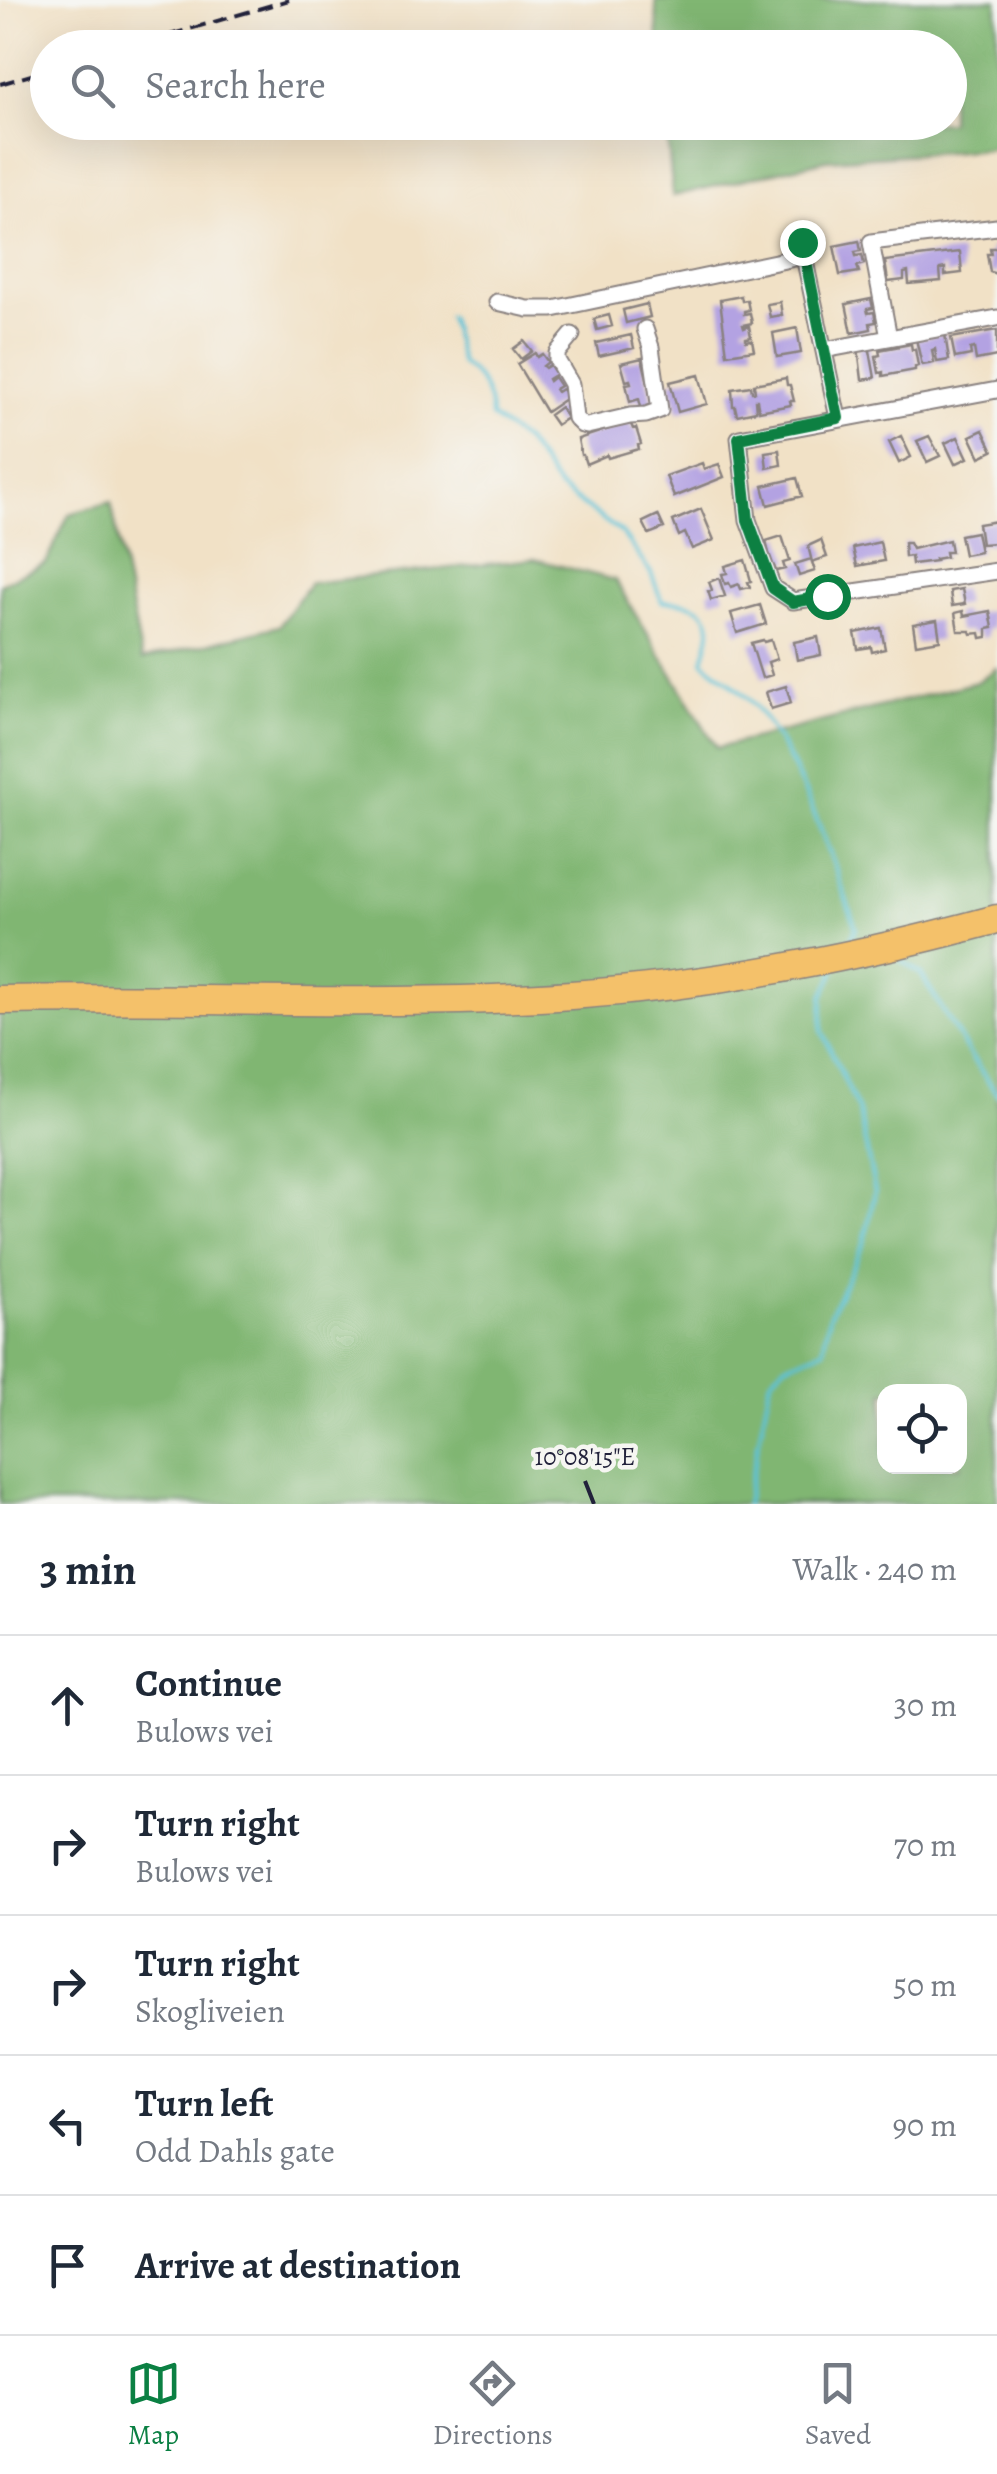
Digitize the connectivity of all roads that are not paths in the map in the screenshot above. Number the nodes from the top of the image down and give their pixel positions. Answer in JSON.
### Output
{"nodes":[{"id":1,"x":997,"y":227,"type":"edge"},
{"id":2,"x":497,"y":302,"type":"dead end"},
{"id":3,"x":997,"y":318,"type":"edge"},
{"id":4,"x":645,"y":329,"type":"dead end"},
{"id":5,"x":572,"y":335,"type":"dead end"},
{"id":6,"x":889,"y":338,"type":"junction"},
{"id":7,"x":824,"y":350,"type":"junction"},
{"id":8,"x":997,"y":390,"type":"edge"},
{"id":9,"x":838,"y":418,"type":"junction"},
{"id":10,"x":997,"y":570,"type":"edge"},
{"id":11,"x":997,"y":919,"type":"edge"},
{"id":12,"x":997,"y":930,"type":"edge"},
{"id":13,"x":0,"y":1000,"type":"edge"},
{"id":14,"x":0,"y":1011,"type":"edge"}],
"edges":[{"from":1,"to":6,"type":"street"},
{"from":2,"to":7,"type":"street"},
{"from":3,"to":6,"type":"street"},
{"from":4,"to":5,"type":"street"},
{"from":6,"to":7,"type":"street"},
{"from":7,"to":9,"type":"street"},
{"from":8,"to":9,"type":"street"},
{"from":9,"to":10,"type":"street"},
{"from":11,"to":13,"type":"highway"},
{"from":12,"to":14,"type":"highway"}]}
